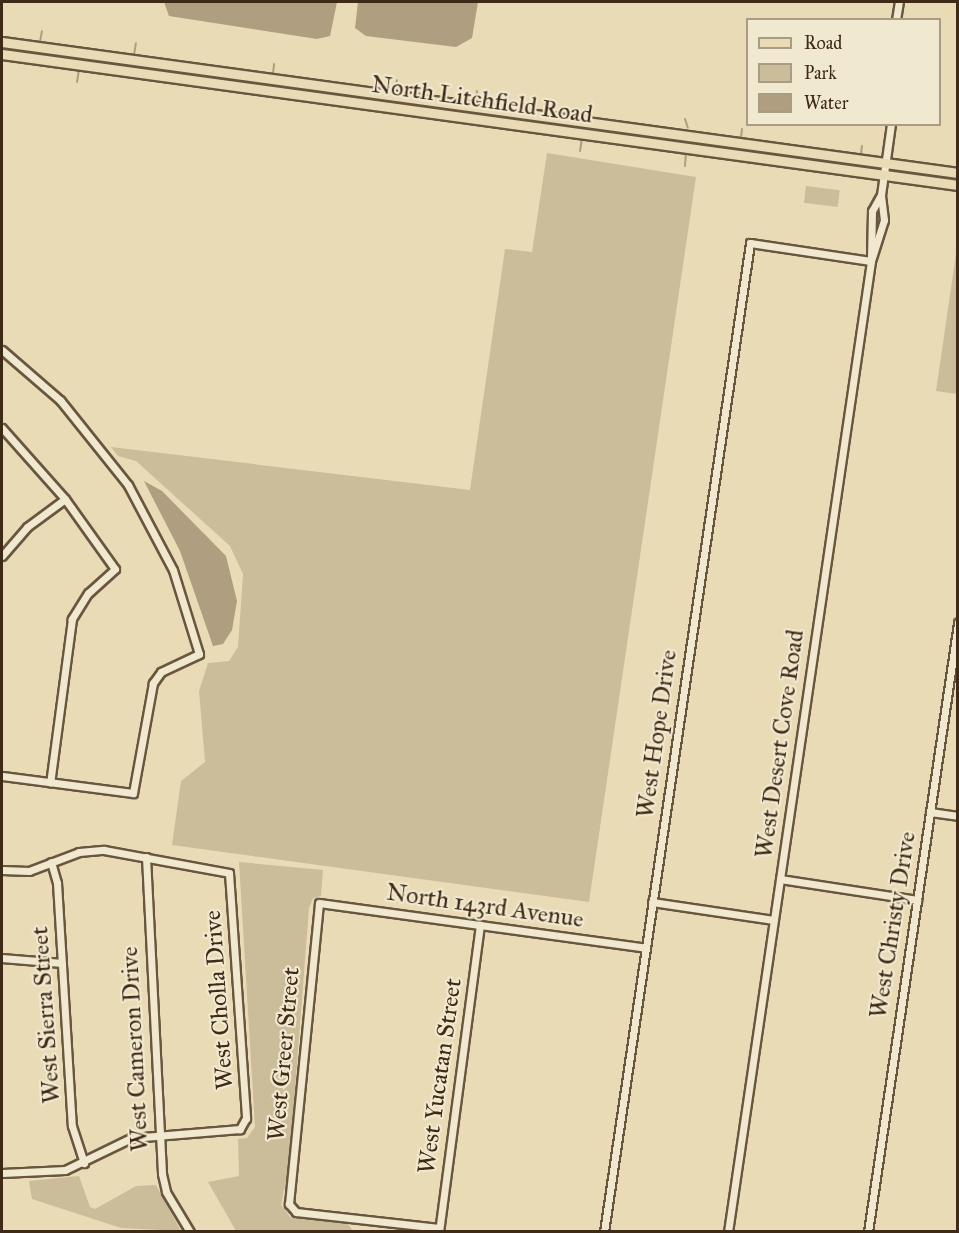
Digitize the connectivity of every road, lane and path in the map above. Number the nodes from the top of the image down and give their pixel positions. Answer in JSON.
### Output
{"nodes":[{"id":1,"x":899,"y":2,"type":"edge"},
{"id":2,"x":896,"y":18,"type":"edge"},
{"id":3,"x":2,"y":42,"type":"edge"},
{"id":4,"x":2,"y":54,"type":"edge"},
{"id":5,"x":506,"y":111,"type":"junction"},
{"id":6,"x":504,"y":123,"type":"junction"},
{"id":7,"x":891,"y":126,"type":"edge"},
{"id":8,"x":678,"y":135,"type":"junction"},
{"id":9,"x":596,"y":136,"type":"junction"},
{"id":10,"x":885,"y":163,"type":"junction"},
{"id":11,"x":957,"y":173,"type":"edge"},
{"id":12,"x":884,"y":175,"type":"junction"},
{"id":13,"x":957,"y":185,"type":"edge"},
{"id":14,"x":881,"y":195,"type":"junction"},
{"id":15,"x":871,"y":261,"type":"junction"},
{"id":16,"x":2,"y":350,"type":"edge"},
{"id":17,"x":2,"y":428,"type":"edge"},
{"id":18,"x":65,"y":499,"type":"junction"},
{"id":19,"x":2,"y":556,"type":"edge"},
{"id":20,"x":957,"y":623,"type":"edge"},
{"id":21,"x":2,"y":776,"type":"edge"},
{"id":22,"x":50,"y":783,"type":"junction"},
{"id":23,"x":930,"y":812,"type":"junction"},
{"id":24,"x":957,"y":816,"type":"edge"},
{"id":25,"x":146,"y":857,"type":"junction"},
{"id":26,"x":51,"y":862,"type":"junction"},
{"id":27,"x":2,"y":870,"type":"edge"},
{"id":28,"x":780,"y":879,"type":"junction"},
{"id":29,"x":917,"y":900,"type":"junction"},
{"id":30,"x":652,"y":902,"type":"junction"},
{"id":31,"x":319,"y":903,"type":"joint"},
{"id":32,"x":774,"y":920,"type":"junction"},
{"id":33,"x":480,"y":925,"type":"junction"},
{"id":34,"x":646,"y":948,"type":"junction"},
{"id":35,"x":2,"y":958,"type":"edge"},
{"id":36,"x":62,"y":963,"type":"junction"},
{"id":37,"x":160,"y":1135,"type":"junction"},
{"id":38,"x":84,"y":1163,"type":"junction"},
{"id":39,"x":2,"y":1173,"type":"edge"},
{"id":40,"x":439,"y":1230,"type":"edge"},
{"id":41,"x":190,"y":1232,"type":"edge"},
{"id":42,"x":604,"y":1232,"type":"edge"},
{"id":43,"x":728,"y":1232,"type":"edge"},
{"id":44,"x":868,"y":1232,"type":"edge"}],
"edges":[{"from":1,"to":2,"type":"street"},
{"from":3,"to":5,"type":"main road","name":"North Litchfield Road"},
{"from":4,"to":6,"type":"main road","name":"North Litchfield Road"},
{"from":5,"to":6,"type":"main road"},
{"from":5,"to":8,"type":"main road","name":"North Litchfield Road"},
{"from":6,"to":9,"type":"main road","name":"North Litchfield Road"},
{"from":7,"to":10,"type":"street","name":"West Desert Cove Road"},
{"from":8,"to":9,"type":"main road"},
{"from":8,"to":10,"type":"main road","name":"North Litchfield Road"},
{"from":9,"to":12,"type":"main road","name":"North Litchfield Road"},
{"from":10,"to":11,"type":"main road","name":"North Litchfield Road"},
{"from":10,"to":12,"type":"street","name":"West Desert Cove Road"},
{"from":12,"to":13,"type":"main road","name":"North Litchfield Road"},
{"from":12,"to":14,"type":"street","name":"West Desert Cove Road"},
{"from":14,"to":15,"type":"street","name":"West Desert Cove Road"},
{"from":14,"to":15,"type":"street","name":"West Desert Cove Road"},
{"from":15,"to":28,"type":"street","name":"West Desert Cove Road"},
{"from":15,"to":30,"type":"street","name":"West Hope Drive"},
{"from":16,"to":22,"type":"street"},
{"from":17,"to":18,"type":"street"},
{"from":18,"to":19,"type":"street"},
{"from":18,"to":22,"type":"street"},
{"from":20,"to":23,"type":"street","name":"West Christy Drive"},
{"from":21,"to":22,"type":"street"},
{"from":23,"to":24,"type":"street"},
{"from":23,"to":29,"type":"street","name":"West Christy Drive"},
{"from":25,"to":26,"type":"street"},
{"from":25,"to":37,"type":"street","name":"West Cameron Drive"},
{"from":25,"to":37,"type":"street","name":"West Cholla Drive"},
{"from":26,"to":27,"type":"street"},
{"from":26,"to":36,"type":"street","name":"West Sierra Street"},
{"from":28,"to":29,"type":"street"},
{"from":28,"to":32,"type":"street","name":"West Desert Cove Road"},
{"from":29,"to":44,"type":"street","name":"West Christy Drive"},
{"from":30,"to":32,"type":"street"},
{"from":30,"to":34,"type":"street","name":"West Hope Drive"},
{"from":31,"to":33,"type":"street","name":"North 143rd Avenue"},
{"from":31,"to":40,"type":"street","name":"West Greer Street"},
{"from":32,"to":43,"type":"street","name":"West Desert Cove Road"},
{"from":33,"to":34,"type":"street","name":"North 143rd Avenue"},
{"from":33,"to":40,"type":"street","name":"West Yucatan Street"},
{"from":34,"to":42,"type":"street","name":"West Hope Drive"},
{"from":35,"to":36,"type":"street"},
{"from":36,"to":38,"type":"street","name":"West Sierra Street"},
{"from":37,"to":38,"type":"street"},
{"from":37,"to":41,"type":"street","name":"West Cameron Drive"},
{"from":38,"to":39,"type":"street"}]}
